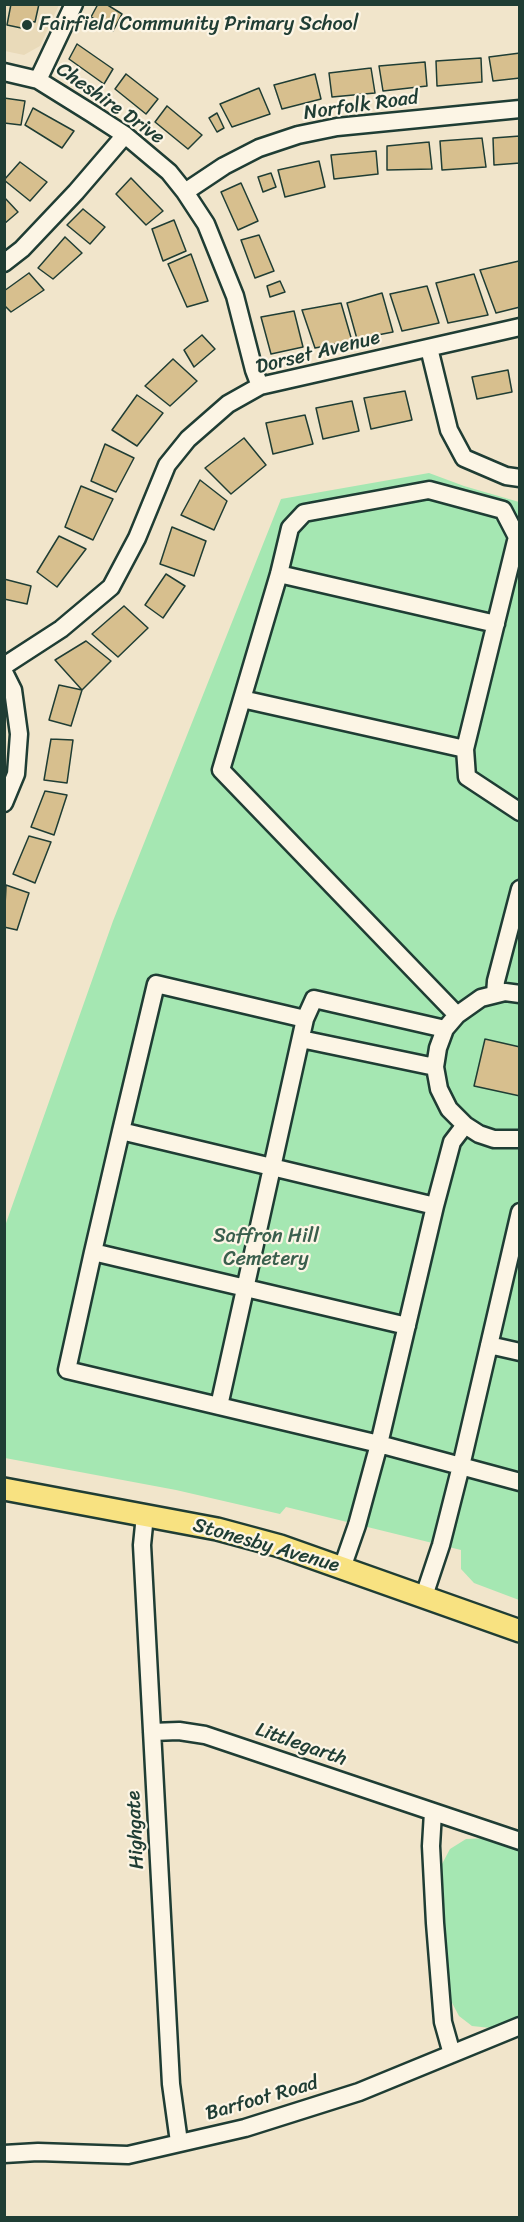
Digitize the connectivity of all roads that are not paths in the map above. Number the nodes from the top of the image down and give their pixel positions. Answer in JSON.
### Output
{"nodes":[{"id":1,"x":74,"y":4,"type":"edge"},
{"id":2,"x":4,"y":72,"type":"edge"},
{"id":3,"x":38,"y":80,"type":"junction"},
{"id":4,"x":519,"y":109,"type":"edge"},
{"id":5,"x":125,"y":135,"type":"junction"},
{"id":6,"x":185,"y":192,"type":"junction"},
{"id":7,"x":4,"y":262,"type":"edge"},
{"id":8,"x":519,"y":327,"type":"edge"},
{"id":9,"x":429,"y":348,"type":"junction"},
{"id":10,"x":260,"y":386,"type":"junction"},
{"id":11,"x":519,"y":478,"type":"edge"},
{"id":12,"x":279,"y":574,"type":"junction"},
{"id":13,"x":496,"y":624,"type":"junction"},
{"id":14,"x":4,"y":666,"type":"edge"},
{"id":15,"x":4,"y":672,"type":"edge"},
{"id":16,"x":242,"y":699,"type":"junction"},
{"id":17,"x":465,"y":749,"type":"junction"},
{"id":18,"x":4,"y":803,"type":"edge"},
{"id":19,"x":519,"y":812,"type":"edge"},
{"id":20,"x":519,"y":889,"type":"edge"},
{"id":21,"x":495,"y":994,"type":"junction"},
{"id":22,"x":519,"y":994,"type":"edge"},
{"id":23,"x":457,"y":1015,"type":"junction"},
{"id":24,"x":305,"y":1019,"type":"junction"},
{"id":25,"x":445,"y":1029,"type":"junction"},
{"id":26,"x":301,"y":1039,"type":"junction"},
{"id":27,"x":435,"y":1067,"type":"junction"},
{"id":28,"x":465,"y":1125,"type":"junction"},
{"id":29,"x":121,"y":1131,"type":"junction"},
{"id":30,"x":519,"y":1139,"type":"edge"},
{"id":31,"x":273,"y":1168,"type":"junction"},
{"id":32,"x":435,"y":1206,"type":"junction"},
{"id":33,"x":519,"y":1221,"type":"edge"},
{"id":34,"x":93,"y":1252,"type":"junction"},
{"id":35,"x":245,"y":1288,"type":"junction"},
{"id":36,"x":407,"y":1326,"type":"junction"},
{"id":37,"x":489,"y":1345,"type":"junction"},
{"id":38,"x":519,"y":1352,"type":"edge"},
{"id":39,"x":219,"y":1406,"type":"junction"},
{"id":40,"x":379,"y":1444,"type":"junction"},
{"id":41,"x":461,"y":1466,"type":"junction"},
{"id":42,"x":519,"y":1482,"type":"edge"},
{"id":43,"x":4,"y":1489,"type":"edge"},
{"id":44,"x":145,"y":1515,"type":"junction"},
{"id":45,"x":342,"y":1568,"type":"junction"},
{"id":46,"x":424,"y":1596,"type":"junction"},
{"id":47,"x":519,"y":1631,"type":"edge"},
{"id":48,"x":152,"y":1732,"type":"junction"},
{"id":49,"x":433,"y":1812,"type":"junction"},
{"id":50,"x":519,"y":1841,"type":"edge"},
{"id":51,"x":519,"y":2026,"type":"edge"},
{"id":52,"x":452,"y":2054,"type":"junction"},
{"id":53,"x":179,"y":2142,"type":"junction"},
{"id":54,"x":4,"y":2154,"type":"edge"}],
"edges":[{"from":1,"to":3,"type":"street"},
{"from":2,"to":3,"type":"street","name":"Cheshire Drive"},
{"from":3,"to":5,"type":"street","name":"Cheshire Drive"},
{"from":4,"to":6,"type":"street","name":"Norfolk Road"},
{"from":5,"to":6,"type":"street","name":"Cheshire Drive"},
{"from":5,"to":7,"type":"street"},
{"from":6,"to":10,"type":"street","name":"Cheshire Drive"},
{"from":8,"to":9,"type":"street","name":"Dorset Avenue"},
{"from":9,"to":10,"type":"street","name":"Dorset Avenue"},
{"from":9,"to":11,"type":"street"},
{"from":10,"to":14,"type":"street","name":"Dorset Avenue"},
{"from":12,"to":13,"type":"street"},
{"from":12,"to":13,"type":"street"},
{"from":12,"to":16,"type":"street"},
{"from":13,"to":17,"type":"street"},
{"from":15,"to":18,"type":"street"},
{"from":16,"to":17,"type":"street"},
{"from":16,"to":23,"type":"street"},
{"from":17,"to":19,"type":"street"},
{"from":20,"to":21,"type":"street"},
{"from":21,"to":22,"type":"street"},
{"from":21,"to":23,"type":"street"},
{"from":23,"to":25,"type":"street"},
{"from":24,"to":25,"type":"street"},
{"from":24,"to":26,"type":"street"},
{"from":24,"to":29,"type":"street"},
{"from":25,"to":27,"type":"street"},
{"from":26,"to":27,"type":"street"},
{"from":26,"to":31,"type":"street"},
{"from":27,"to":28,"type":"street"},
{"from":28,"to":30,"type":"street"},
{"from":28,"to":32,"type":"street"},
{"from":29,"to":31,"type":"street"},
{"from":29,"to":34,"type":"street"},
{"from":31,"to":32,"type":"street"},
{"from":31,"to":35,"type":"street"},
{"from":32,"to":36,"type":"street"},
{"from":33,"to":37,"type":"street"},
{"from":34,"to":35,"type":"street"},
{"from":34,"to":39,"type":"street"},
{"from":35,"to":36,"type":"street"},
{"from":35,"to":39,"type":"street"},
{"from":36,"to":40,"type":"street"},
{"from":37,"to":38,"type":"street"},
{"from":37,"to":41,"type":"street"},
{"from":39,"to":40,"type":"street"},
{"from":40,"to":41,"type":"street"},
{"from":40,"to":45,"type":"street"},
{"from":41,"to":42,"type":"street"},
{"from":41,"to":46,"type":"street"},
{"from":43,"to":44,"type":"main road","name":"Stonesby Avenue"},
{"from":44,"to":45,"type":"main road","name":"Stonesby Avenue"},
{"from":44,"to":48,"type":"street","name":"Highgate"},
{"from":45,"to":46,"type":"main road","name":"Stonesby Avenue"},
{"from":46,"to":47,"type":"main road","name":"Stonesby Avenue"},
{"from":48,"to":49,"type":"street","name":"Littlegarth"},
{"from":48,"to":53,"type":"street","name":"Highgate"},
{"from":49,"to":50,"type":"street","name":"Littlegarth"},
{"from":49,"to":52,"type":"street"},
{"from":51,"to":52,"type":"street","name":"Barfoot Road"},
{"from":52,"to":53,"type":"street","name":"Barfoot Road"},
{"from":53,"to":54,"type":"street","name":"Barfoot Road"}]}
